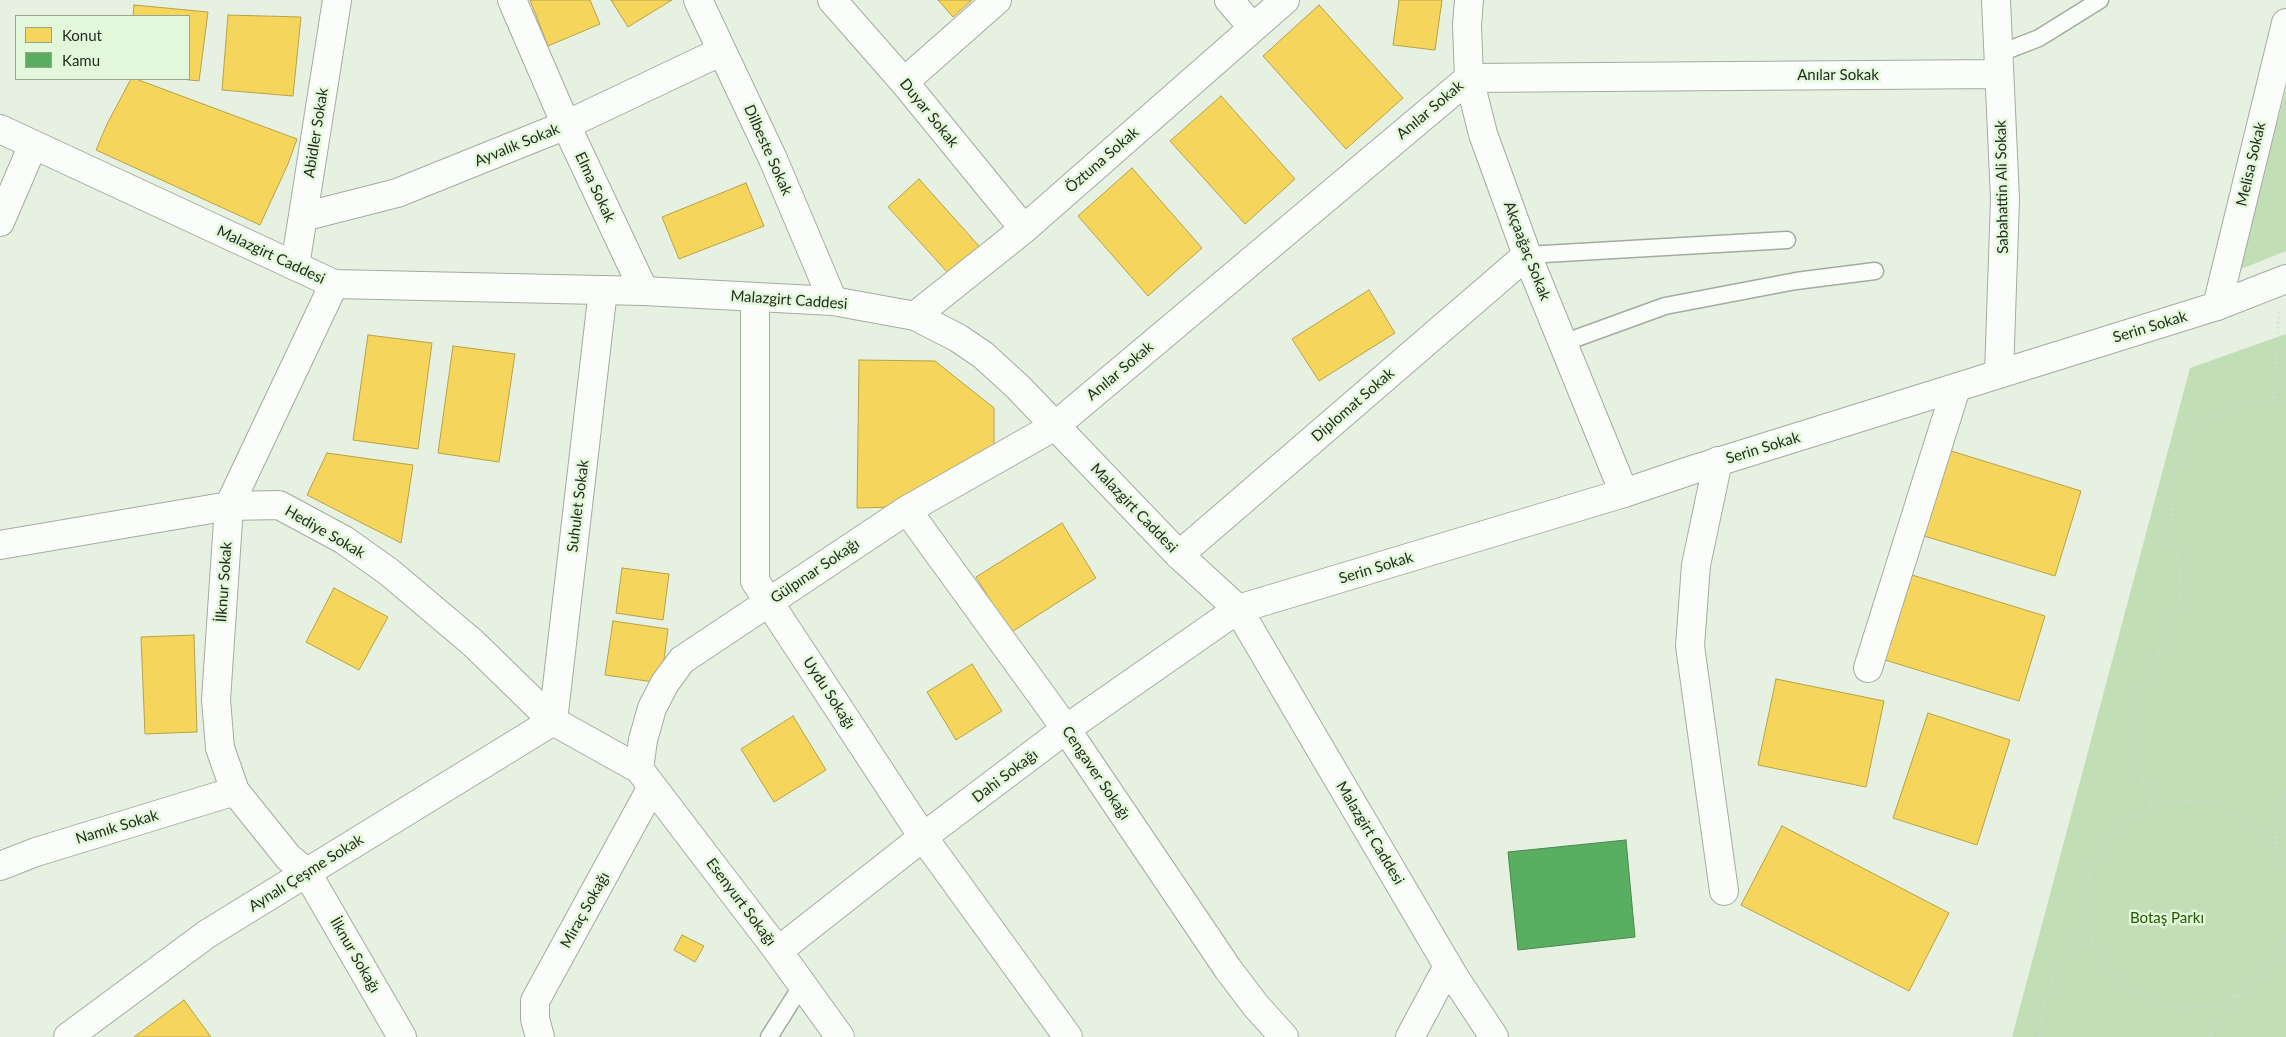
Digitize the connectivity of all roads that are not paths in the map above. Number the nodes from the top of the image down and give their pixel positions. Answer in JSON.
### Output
{"nodes":[{"id":1,"x":337,"y":0,"type":"edge"},
{"id":2,"x":512,"y":0,"type":"edge"},
{"id":3,"x":698,"y":0,"type":"edge"},
{"id":4,"x":832,"y":0,"type":"edge"},
{"id":5,"x":998,"y":0,"type":"edge"},
{"id":6,"x":1228,"y":0,"type":"edge"},
{"id":7,"x":1285,"y":0,"type":"edge"},
{"id":8,"x":1469,"y":0,"type":"edge"},
{"id":9,"x":1996,"y":0,"type":"edge"},
{"id":10,"x":2100,"y":0,"type":"edge"},
{"id":11,"x":2286,"y":23,"type":"edge"},
{"id":12,"x":1252,"y":28,"type":"junction"},
{"id":13,"x":722,"y":51,"type":"junction"},
{"id":14,"x":1998,"y":64,"type":"junction"},
{"id":15,"x":1469,"y":78,"type":"junction"},
{"id":16,"x":904,"y":82,"type":"junction"},
{"id":17,"x":566,"y":125,"type":"junction"},
{"id":18,"x":0,"y":130,"type":"edge"},
{"id":19,"x":33,"y":145,"type":"junction"},
{"id":20,"x":303,"y":217,"type":"junction"},
{"id":21,"x":0,"y":222,"type":"edge"},
{"id":22,"x":1024,"y":229,"type":"junction"},
{"id":23,"x":1787,"y":240,"type":"dead end"},
{"id":24,"x":1527,"y":255,"type":"junction"},
{"id":25,"x":295,"y":266,"type":"junction"},
{"id":26,"x":1875,"y":271,"type":"dead end"},
{"id":27,"x":2283,"y":280,"type":"edge"},
{"id":28,"x":334,"y":284,"type":"junction"},
{"id":29,"x":603,"y":290,"type":"junction"},
{"id":30,"x":644,"y":291,"type":"junction"},
{"id":31,"x":755,"y":297,"type":"junction"},
{"id":32,"x":834,"y":301,"type":"junction"},
{"id":33,"x":2217,"y":306,"type":"junction"},
{"id":34,"x":915,"y":316,"type":"junction"},
{"id":35,"x":1563,"y":343,"type":"junction"},
{"id":36,"x":1999,"y":374,"type":"junction"},
{"id":37,"x":1956,"y":388,"type":"junction"},
{"id":38,"x":1055,"y":426,"type":"junction"},
{"id":39,"x":1718,"y":462,"type":"junction"},
{"id":40,"x":1624,"y":493,"type":"junction"},
{"id":41,"x":229,"y":506,"type":"junction"},
{"id":42,"x":907,"y":510,"type":"junction"},
{"id":43,"x":0,"y":546,"type":"edge"},
{"id":44,"x":1179,"y":554,"type":"junction"},
{"id":45,"x":770,"y":601,"type":"junction"},
{"id":46,"x":1238,"y":610,"type":"junction"},
{"id":47,"x":1868,"y":668,"type":"dead end"},
{"id":48,"x":553,"y":721,"type":"junction"},
{"id":49,"x":1066,"y":729,"type":"junction"},
{"id":50,"x":645,"y":778,"type":"junction"},
{"id":51,"x":235,"y":791,"type":"junction"},
{"id":52,"x":923,"y":837,"type":"junction"},
{"id":53,"x":0,"y":866,"type":"edge"},
{"id":54,"x":307,"y":873,"type":"junction"},
{"id":55,"x":1724,"y":891,"type":"dead end"},
{"id":56,"x":778,"y":951,"type":"junction"},
{"id":57,"x":1448,"y":966,"type":"junction"},
{"id":58,"x":802,"y":985,"type":"junction"},
{"id":59,"x":391,"y":1032,"type":"edge"},
{"id":60,"x":68,"y":1037,"type":"edge"},
{"id":61,"x":540,"y":1037,"type":"edge"},
{"id":62,"x":769,"y":1037,"type":"edge"},
{"id":63,"x":840,"y":1037,"type":"edge"},
{"id":64,"x":1068,"y":1037,"type":"edge"},
{"id":65,"x":1284,"y":1037,"type":"edge"},
{"id":66,"x":1410,"y":1037,"type":"edge"},
{"id":67,"x":1494,"y":1037,"type":"edge"}],
"edges":[{"from":1,"to":20,"type":"street","name":"Abidler Sokak"},
{"from":2,"to":17,"type":"street","name":"Elma Sokak"},
{"from":3,"to":13,"type":"street","name":"Dilbeste Sokak"},
{"from":4,"to":16,"type":"street","name":"Duyar Sokak"},
{"from":5,"to":16,"type":"street"},
{"from":6,"to":12,"type":"street"},
{"from":7,"to":12,"type":"street","name":"Öztuna Sokak"},
{"from":8,"to":15,"type":"street","name":"Akçaağaç Sokak"},
{"from":9,"to":14,"type":"street","name":"Sabahattin Ali Sokak"},
{"from":10,"to":14,"type":"lane"},
{"from":11,"to":33,"type":"street","name":"Melisa Sokak"},
{"from":12,"to":22,"type":"street","name":"Öztuna Sokak"},
{"from":13,"to":17,"type":"street","name":"Ayvalık Sokak"},
{"from":13,"to":32,"type":"street","name":"Dilbeste Sokak"},
{"from":14,"to":15,"type":"street","name":"Anılar Sokak"},
{"from":14,"to":36,"type":"street","name":"Sabahattin Ali Sokak"},
{"from":15,"to":24,"type":"street","name":"Akçaağaç Sokak"},
{"from":15,"to":38,"type":"street","name":"Anılar Sokak"},
{"from":16,"to":22,"type":"street","name":"Duyar Sokak"},
{"from":17,"to":20,"type":"street","name":"Ayvalık Sokak"},
{"from":17,"to":30,"type":"street","name":"Elma Sokak"},
{"from":18,"to":19,"type":"street","name":"Malazgirt Caddesi"},
{"from":19,"to":21,"type":"street"},
{"from":19,"to":25,"type":"street","name":"Malazgirt Caddesi"},
{"from":20,"to":25,"type":"street","name":"Abidler Sokak"},
{"from":22,"to":34,"type":"street","name":"Öztuna Sokak"},
{"from":23,"to":24,"type":"lane"},
{"from":24,"to":35,"type":"street","name":"Akçaağaç Sokak"},
{"from":24,"to":44,"type":"street","name":"Diplomat Sokak"},
{"from":25,"to":28,"type":"street","name":"Malazgirt Caddesi"},
{"from":26,"to":35,"type":"lane"},
{"from":27,"to":33,"type":"street","name":"Serin Sokak"},
{"from":28,"to":29,"type":"street","name":"Malazgirt Caddesi"},
{"from":28,"to":41,"type":"street","name":"İlknur Sokak"},
{"from":29,"to":30,"type":"street","name":"Malazgirt Caddesi"},
{"from":29,"to":48,"type":"street","name":"Suhulet Sokak"},
{"from":30,"to":31,"type":"street","name":"Malazgirt Caddesi"},
{"from":31,"to":32,"type":"street","name":"Malazgirt Caddesi"},
{"from":31,"to":45,"type":"street","name":"Uydu Sokağı"},
{"from":32,"to":34,"type":"street","name":"Malazgirt Caddesi"},
{"from":33,"to":36,"type":"street","name":"Serin Sokak"},
{"from":34,"to":38,"type":"street","name":"Malazgirt Caddesi"},
{"from":35,"to":40,"type":"street","name":"Akçaağaç Sokak"},
{"from":36,"to":37,"type":"street","name":"Serin Sokak"},
{"from":37,"to":39,"type":"street","name":"Serin Sokak"},
{"from":37,"to":47,"type":"street"},
{"from":38,"to":42,"type":"street","name":"Gülpınar Sokağı"},
{"from":38,"to":44,"type":"street","name":"Malazgirt Caddesi"},
{"from":39,"to":40,"type":"street","name":"Serin Sokak"},
{"from":39,"to":55,"type":"street"},
{"from":40,"to":46,"type":"street","name":"Serin Sokak"},
{"from":41,"to":43,"type":"street","name":"Hediye Sokak"},
{"from":41,"to":48,"type":"street","name":"Hediye Sokak"},
{"from":41,"to":51,"type":"street","name":"İlknur Sokak"},
{"from":42,"to":45,"type":"street","name":"Gülpınar Sokağı"},
{"from":42,"to":49,"type":"street","name":"Cengaver Sokağı"},
{"from":44,"to":46,"type":"street","name":"Malazgirt Caddesi"},
{"from":45,"to":50,"type":"street","name":"Gülpınar Sokağı"},
{"from":45,"to":52,"type":"street","name":"Uydu Sokağı"},
{"from":46,"to":49,"type":"street","name":"Dahi Sokağı"},
{"from":46,"to":57,"type":"street","name":"Malazgirt Caddesi"},
{"from":48,"to":50,"type":"street","name":"Hediye Sokak"},
{"from":48,"to":54,"type":"street","name":"Aynalı Çeşme Sokak"},
{"from":49,"to":52,"type":"street","name":"Dahi Sokağı"},
{"from":49,"to":65,"type":"street","name":"Cengaver Sokağı"},
{"from":50,"to":56,"type":"street","name":"Esenyurt Sokağı"},
{"from":50,"to":61,"type":"street","name":"Miraç Sokağı"},
{"from":51,"to":53,"type":"street","name":"Namık Sokak"},
{"from":51,"to":54,"type":"street","name":"İlknur Sokak"},
{"from":52,"to":56,"type":"street","name":"Dahi Sokağı"},
{"from":52,"to":64,"type":"street","name":"Uydu Sokağı"},
{"from":54,"to":59,"type":"street","name":"İlknur Sokağı"},
{"from":54,"to":60,"type":"street","name":"Aynalı Çeşme Sokak"},
{"from":56,"to":58,"type":"street","name":"Esenyurt Sokağı"},
{"from":57,"to":66,"type":"street"},
{"from":57,"to":67,"type":"street","name":"Malazgirt Caddesi"},
{"from":58,"to":62,"type":"lane"},
{"from":58,"to":63,"type":"street","name":"Esenyurt Sokağı"}]}
